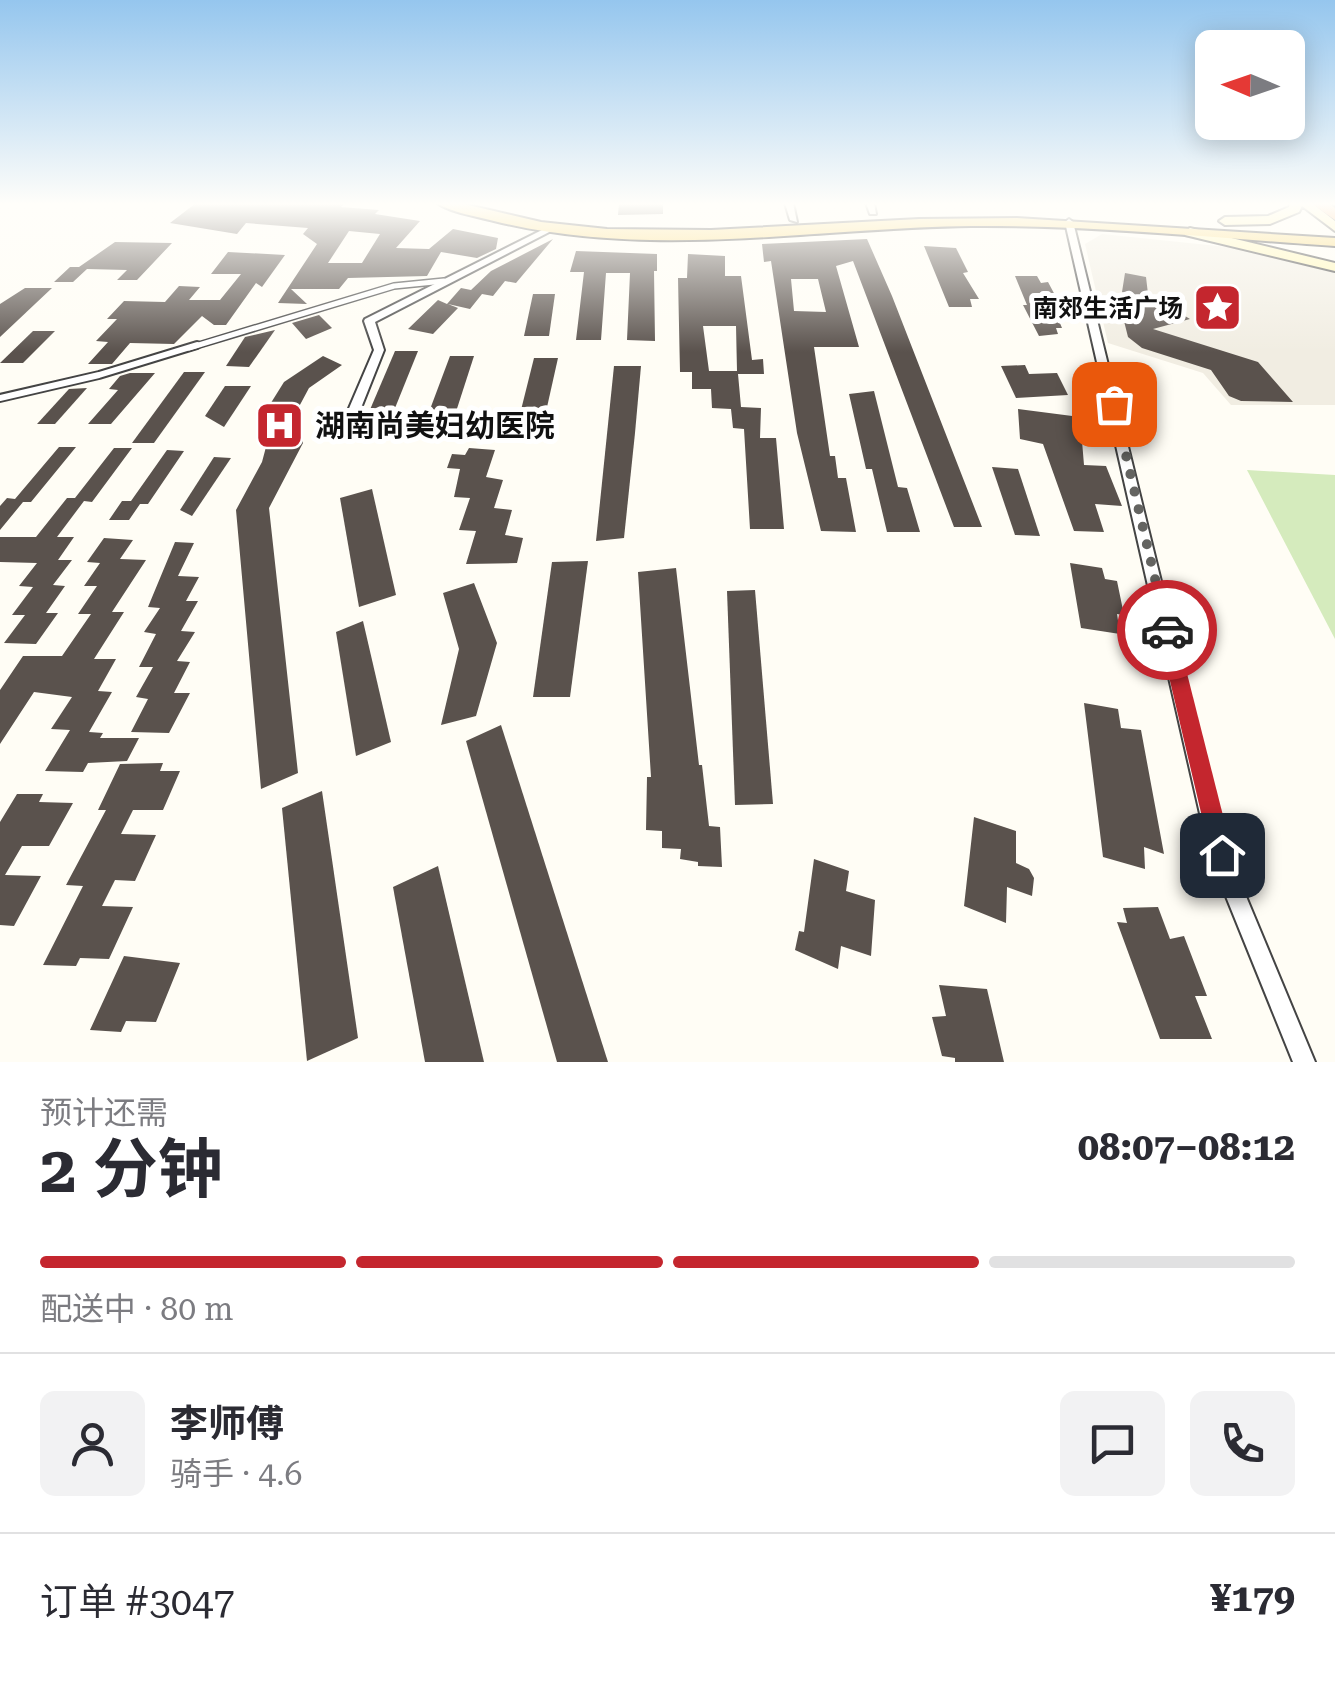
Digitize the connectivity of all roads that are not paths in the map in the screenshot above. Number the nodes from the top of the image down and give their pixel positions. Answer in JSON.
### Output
{"nodes":[{"id":1,"x":501,"y":253,"type":"edge"},
{"id":2,"x":1076,"y":253,"type":"edge"},
{"id":3,"x":1274,"y":253,"type":"edge"},
{"id":4,"x":1335,"y":267,"type":"edge"},
{"id":5,"x":444,"y":281,"type":"junction"},
{"id":6,"x":0,"y":398,"type":"edge"},
{"id":7,"x":502,"y":429,"type":"dead end"},
{"id":8,"x":1304,"y":1062,"type":"edge"}],
"edges":[{"from":1,"to":5,"type":"street"},
{"from":2,"to":8,"type":"street"},
{"from":3,"to":4,"type":"main road"},
{"from":5,"to":6,"type":"lane"},
{"from":5,"to":7,"type":"street"}]}
